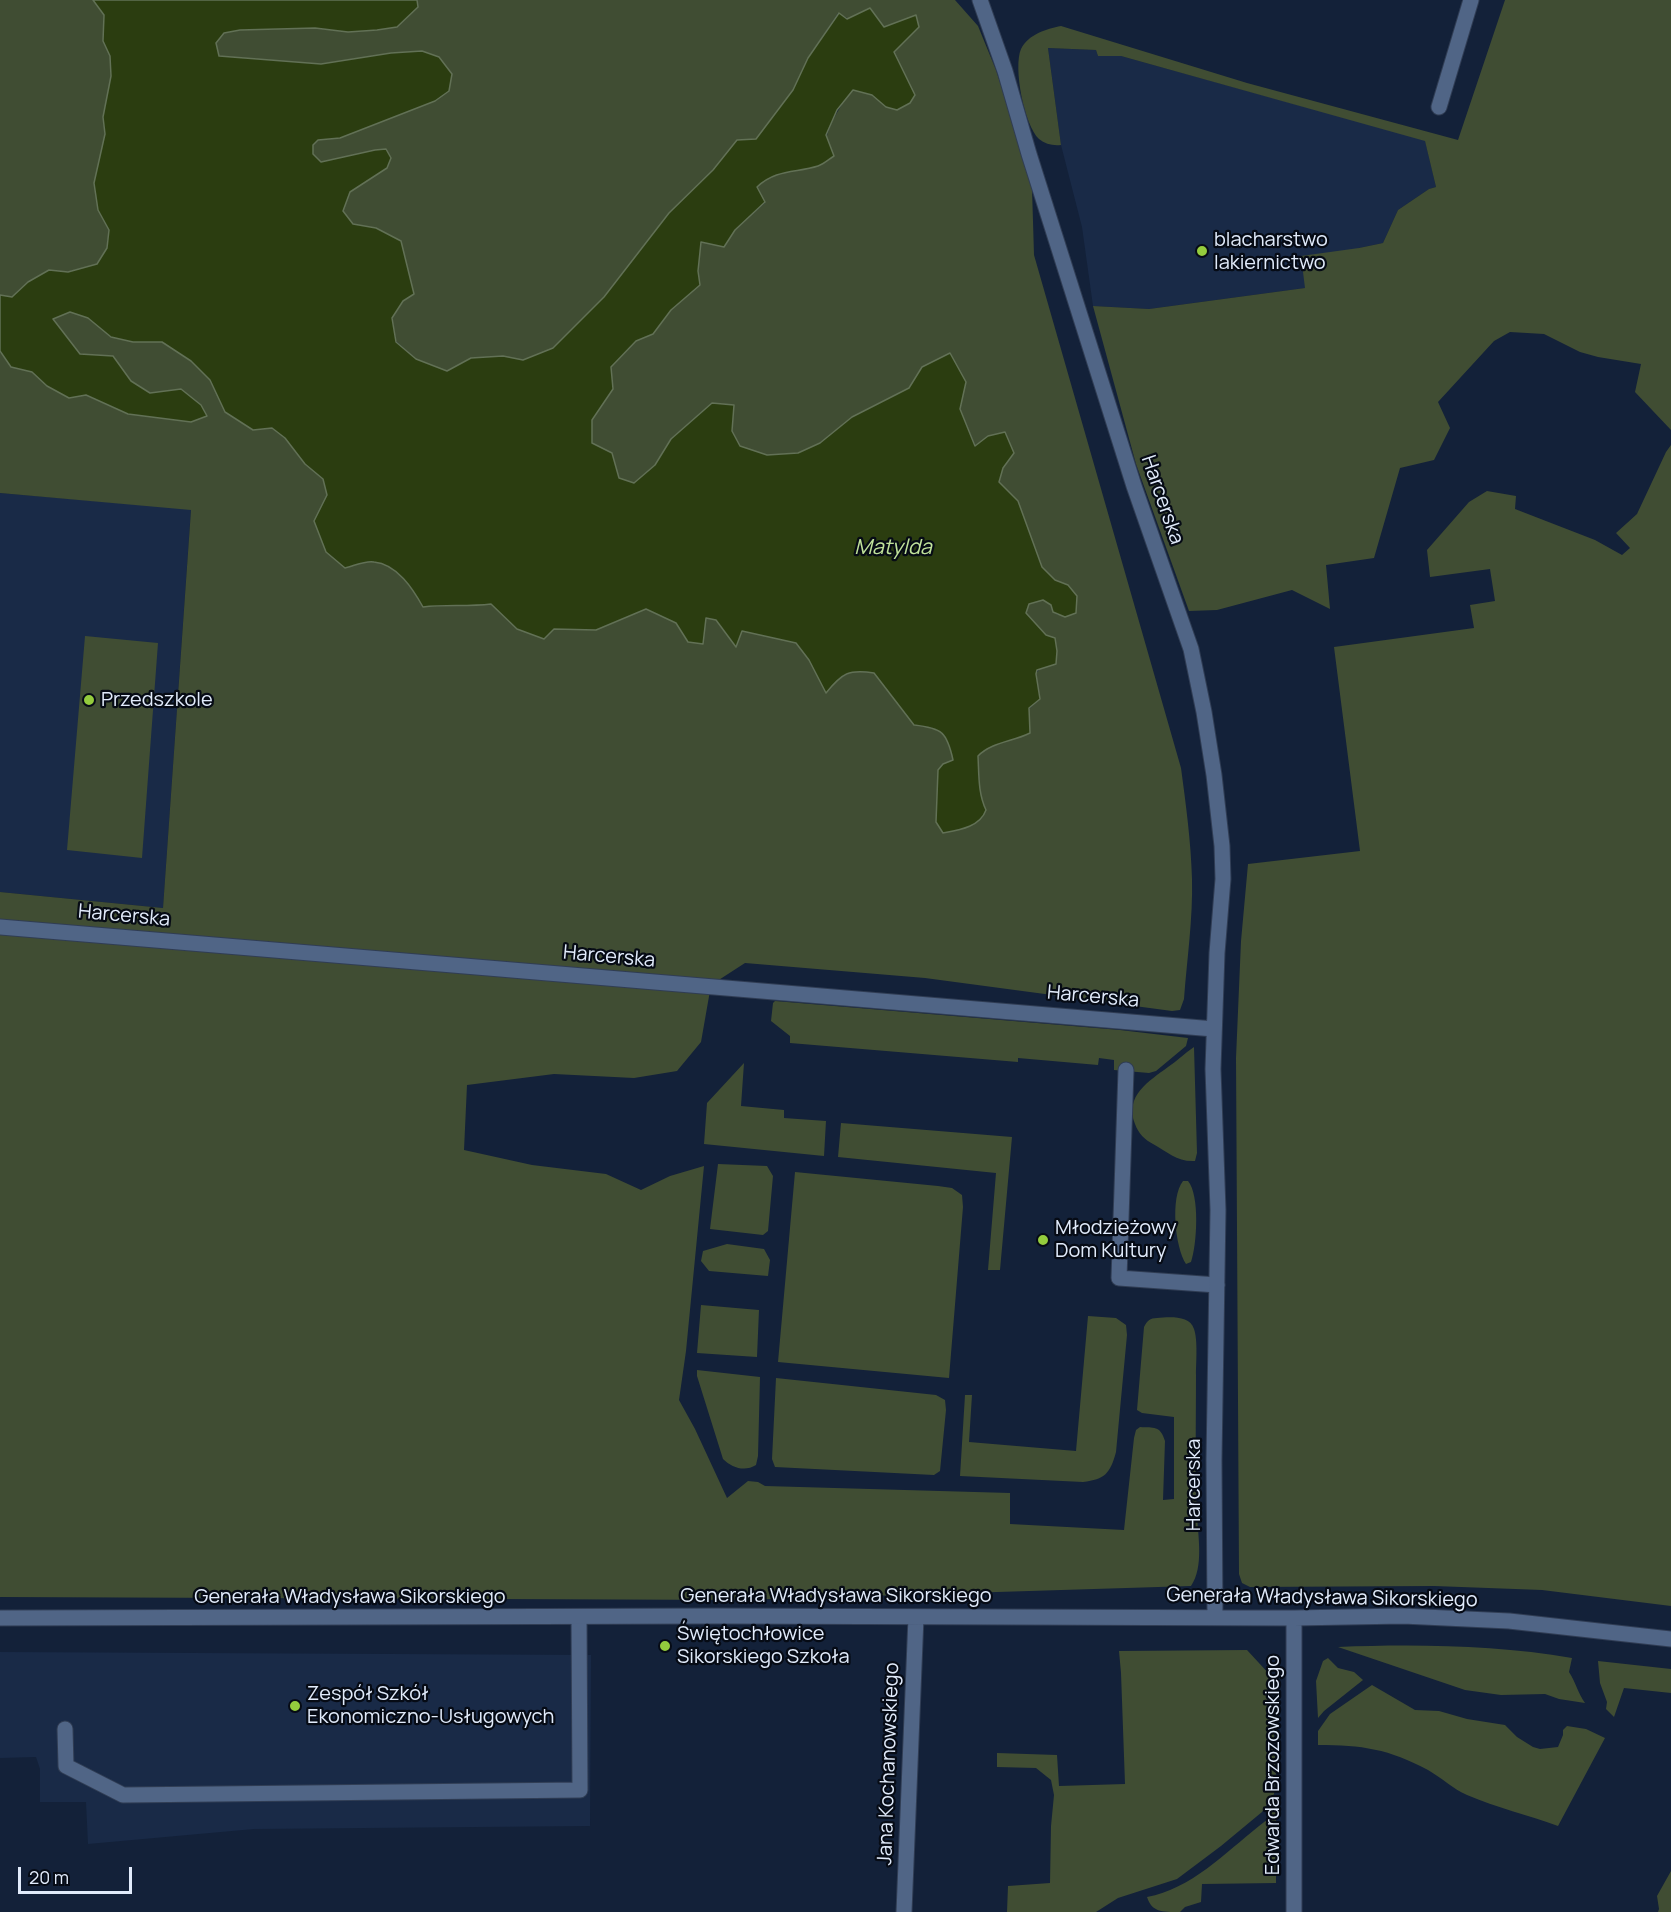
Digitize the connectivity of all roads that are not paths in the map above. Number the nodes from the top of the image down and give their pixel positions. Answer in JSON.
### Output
{"nodes":[{"id":1,"x":980,"y":0,"type":"edge"},
{"id":2,"x":1471,"y":0,"type":"edge"},
{"id":3,"x":1440,"y":107,"type":"dead end"},
{"id":4,"x":0,"y":927,"type":"edge"},
{"id":5,"x":1214,"y":1029,"type":"junction"},
{"id":6,"x":1126,"y":1070,"type":"dead end"},
{"id":7,"x":1217,"y":1285,"type":"junction"},
{"id":8,"x":579,"y":1617,"type":"junction"},
{"id":9,"x":916,"y":1617,"type":"junction"},
{"id":10,"x":1215,"y":1617,"type":"junction"},
{"id":11,"x":0,"y":1618,"type":"edge"},
{"id":12,"x":1294,"y":1618,"type":"junction"},
{"id":13,"x":1671,"y":1639,"type":"edge"},
{"id":14,"x":65,"y":1729,"type":"dead end"},
{"id":15,"x":904,"y":1912,"type":"edge"},
{"id":16,"x":1294,"y":1912,"type":"edge"}],
"edges":[{"from":1,"to":5,"type":"street","name":"Harcerska"},
{"from":2,"to":3,"type":"street"},
{"from":4,"to":5,"type":"street","name":"Harcerska"},
{"from":5,"to":7,"type":"street","name":"Harcerska"},
{"from":6,"to":7,"type":"street"},
{"from":7,"to":10,"type":"street","name":"Harcerska"},
{"from":8,"to":9,"type":"street","name":"Generała Władysława Sikorskiego"},
{"from":8,"to":11,"type":"street","name":"Generała Władysława Sikorskiego"},
{"from":8,"to":14,"type":"street"},
{"from":9,"to":10,"type":"street","name":"Generała Władysława Sikorskiego"},
{"from":9,"to":15,"type":"street","name":"Jana Kochanowskiego"},
{"from":10,"to":12,"type":"street","name":"Generała Władysława Sikorskiego"},
{"from":12,"to":13,"type":"street","name":"Generała Władysława Sikorskiego"},
{"from":12,"to":16,"type":"street","name":"Edwarda Brzozowskiego"}]}
